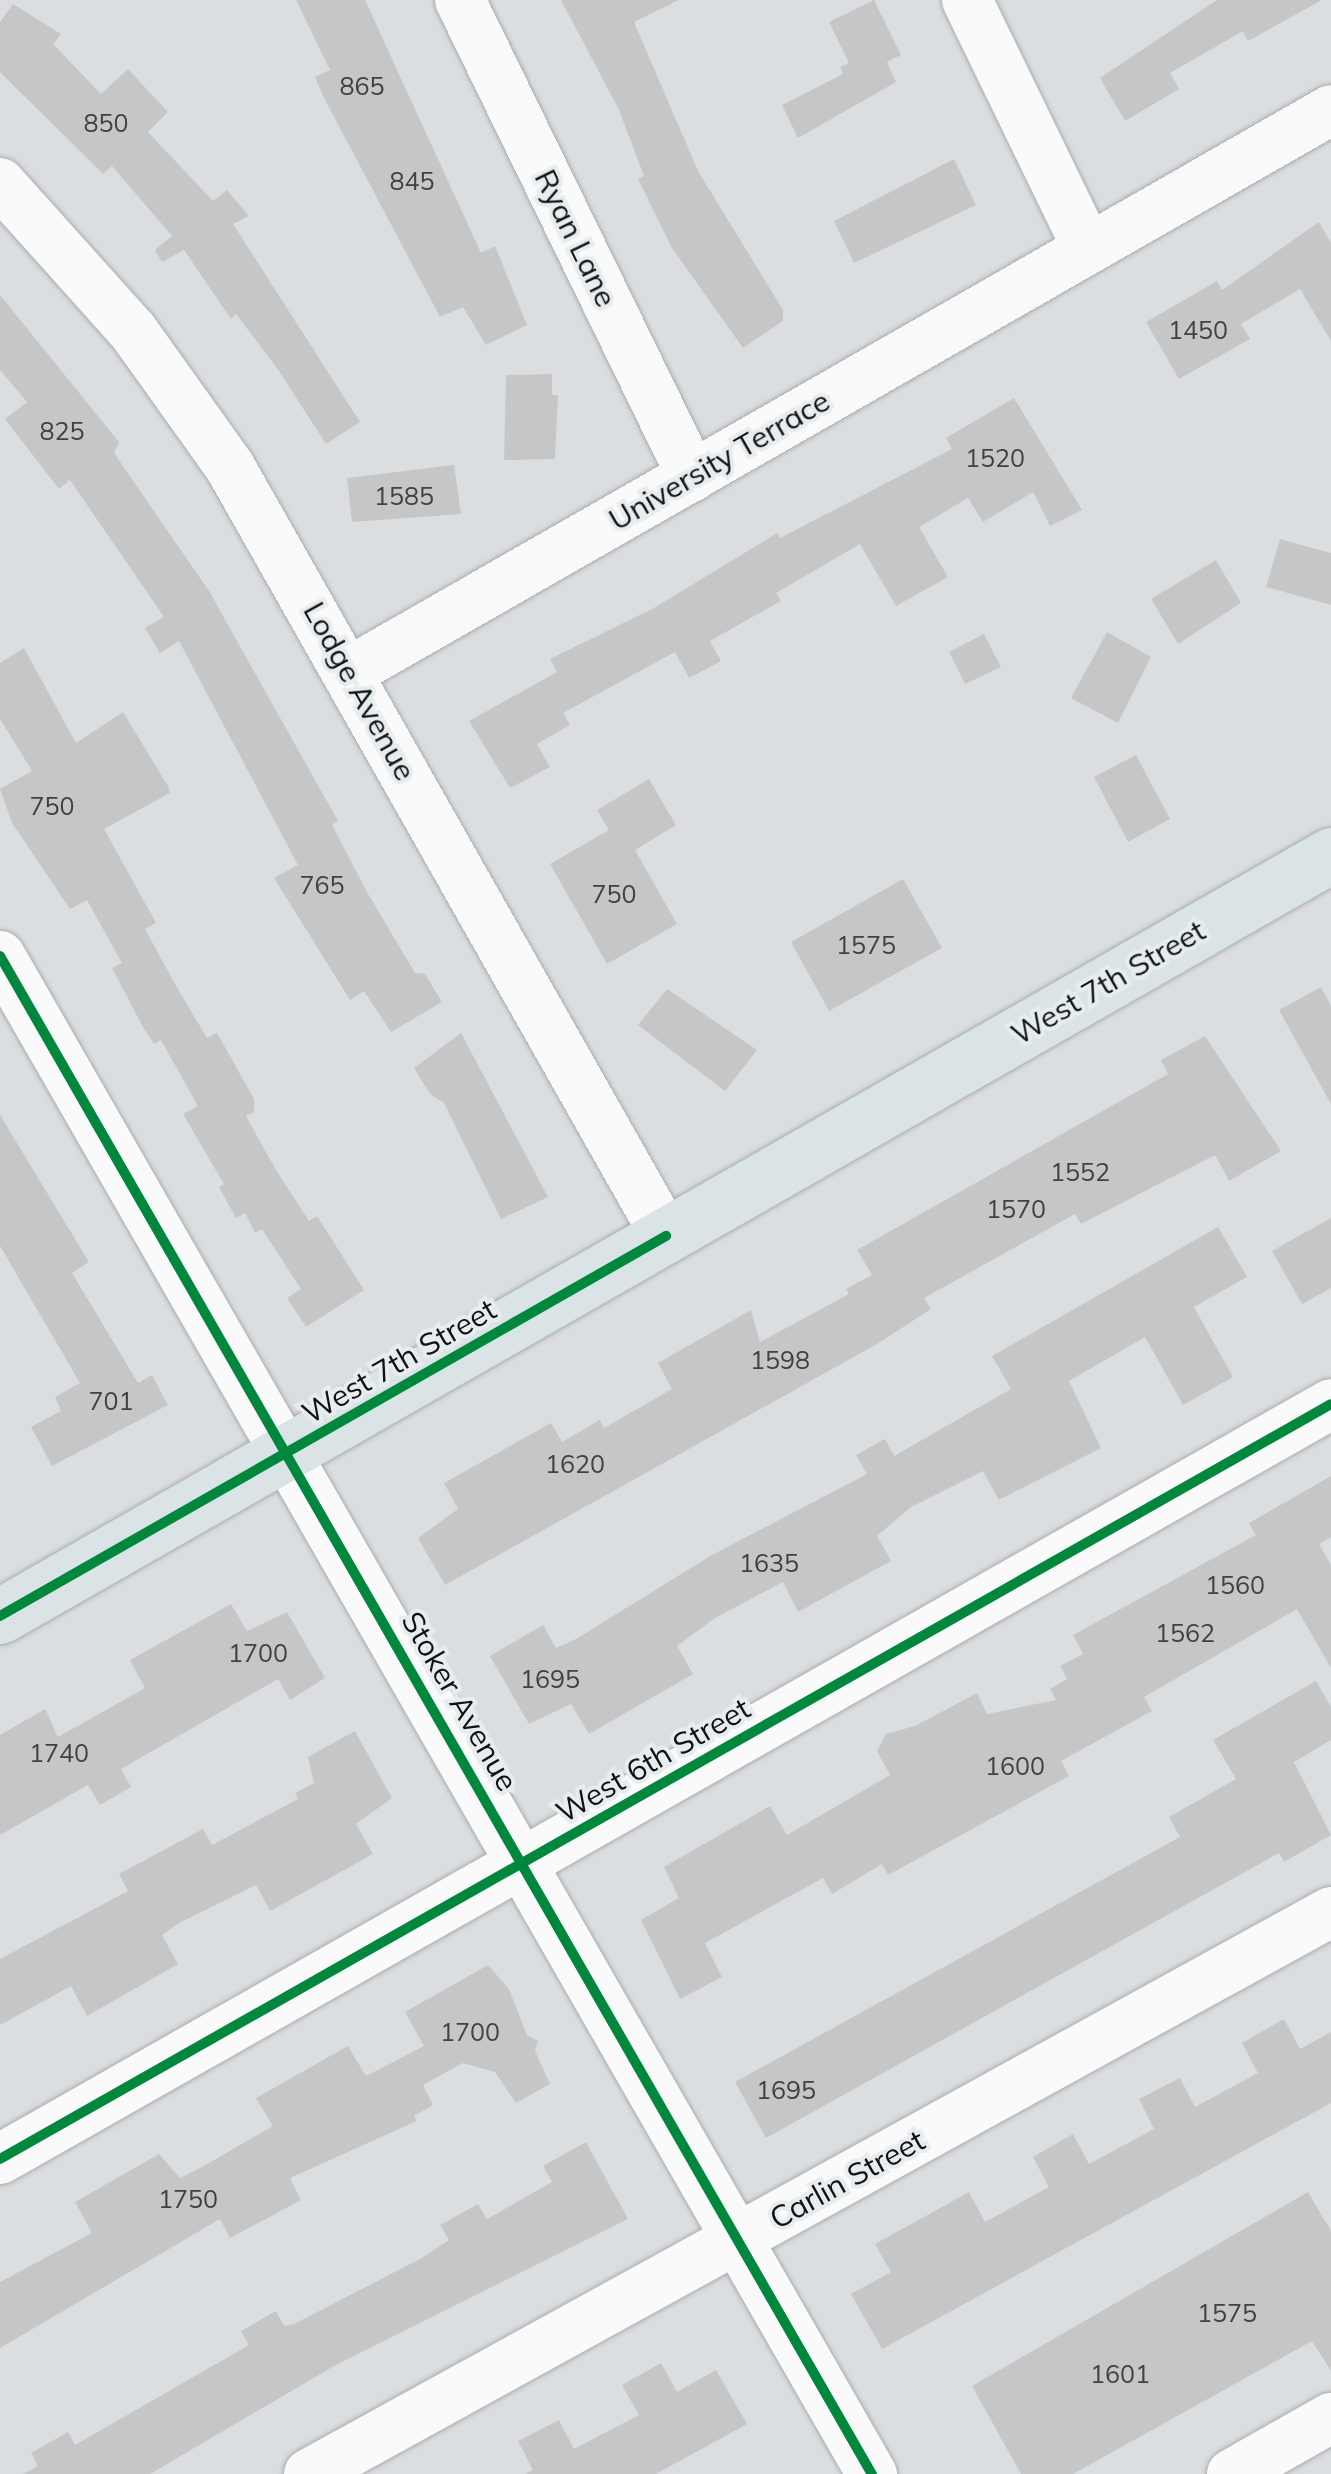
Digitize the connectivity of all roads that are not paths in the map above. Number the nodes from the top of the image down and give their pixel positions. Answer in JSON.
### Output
{"nodes":[{"id":1,"x":460,"y":0,"type":"edge"},
{"id":2,"x":967,"y":0,"type":"edge"},
{"id":3,"x":1331,"y":110,"type":"edge"},
{"id":4,"x":0,"y":183,"type":"edge"},
{"id":5,"x":1088,"y":249,"type":"junction"},
{"id":6,"x":692,"y":476,"type":"junction"},
{"id":7,"x":349,"y":672,"type":"junction"},
{"id":8,"x":1331,"y":854,"type":"edge"},
{"id":9,"x":0,"y":956,"type":"edge"},
{"id":10,"x":666,"y":1236,"type":"junction"},
{"id":11,"x":1331,"y":1404,"type":"edge"},
{"id":12,"x":286,"y":1454,"type":"junction"},
{"id":13,"x":0,"y":1616,"type":"edge"},
{"id":14,"x":526,"y":1862,"type":"junction"},
{"id":15,"x":1331,"y":1912,"type":"edge"},
{"id":16,"x":0,"y":2159,"type":"edge"},
{"id":17,"x":738,"y":2238,"type":"junction"},
{"id":18,"x":1331,"y":2418,"type":"edge"},
{"id":19,"x":309,"y":2474,"type":"edge"},
{"id":20,"x":872,"y":2474,"type":"edge"},
{"id":21,"x":1232,"y":2474,"type":"edge"}],
"edges":[{"from":1,"to":6,"type":"street","name":"Ryan Lane"},
{"from":2,"to":5,"type":"street"},
{"from":3,"to":5,"type":"street","name":"University Terrace"},
{"from":4,"to":7,"type":"street","name":"Lodge Avenue"},
{"from":5,"to":6,"type":"street","name":"University Terrace"},
{"from":6,"to":7,"type":"street","name":"University Terrace"},
{"from":7,"to":10,"type":"street","name":"Lodge Avenue"},
{"from":8,"to":10,"type":"main road","name":"West 7th Street"},
{"from":9,"to":12,"type":"street","name":"Stoker Avenue"},
{"from":10,"to":12,"type":"main road","name":"West 7th Street"},
{"from":11,"to":14,"type":"street","name":"West 6th Street"},
{"from":12,"to":13,"type":"main road","name":"West 7th Street"},
{"from":12,"to":14,"type":"street","name":"Stoker Avenue"},
{"from":14,"to":16,"type":"street","name":"West 6th Street"},
{"from":14,"to":17,"type":"street","name":"Stoker Avenue"},
{"from":15,"to":17,"type":"street","name":"Carlin Street"},
{"from":17,"to":19,"type":"street","name":"Carlin Street"},
{"from":17,"to":20,"type":"street","name":"Stoker Avenue"},
{"from":18,"to":21,"type":"street"}]}
